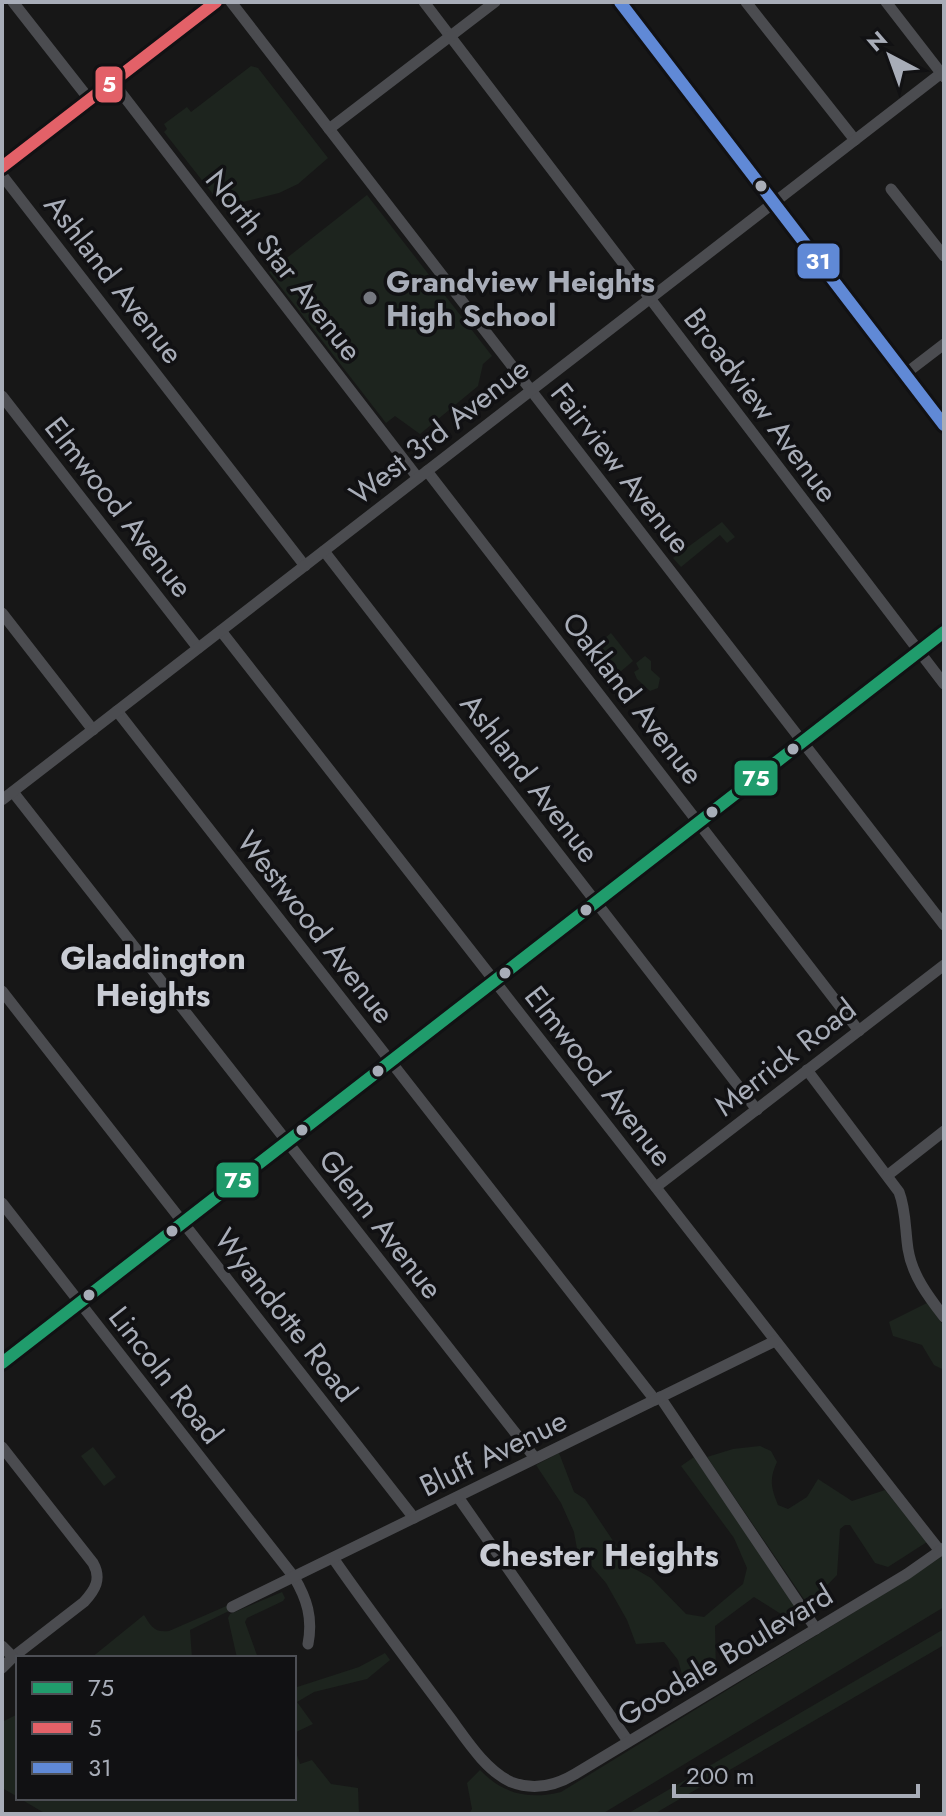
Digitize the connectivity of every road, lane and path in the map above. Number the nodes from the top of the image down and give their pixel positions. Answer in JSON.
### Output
{"nodes":[{"id":1,"x":13,"y":2,"type":"edge"},
{"id":2,"x":216,"y":2,"type":"edge"},
{"id":3,"x":231,"y":2,"type":"edge"},
{"id":4,"x":424,"y":2,"type":"edge"},
{"id":5,"x":495,"y":2,"type":"edge"},
{"id":6,"x":620,"y":2,"type":"edge"},
{"id":7,"x":746,"y":2,"type":"edge"},
{"id":8,"x":886,"y":2,"type":"edge"},
{"id":9,"x":450,"y":36,"type":"junction"},
{"id":10,"x":943,"y":74,"type":"edge"},
{"id":11,"x":112,"y":81,"type":"junction"},
{"id":12,"x":89,"y":99,"type":"junction"},
{"id":13,"x":329,"y":129,"type":"junction"},
{"id":14,"x":855,"y":140,"type":"junction"},
{"id":15,"x":2,"y":167,"type":"edge"},
{"id":16,"x":2,"y":175,"type":"edge"},
{"id":17,"x":891,"y":189,"type":"dead end"},
{"id":18,"x":774,"y":203,"type":"junction"},
{"id":19,"x":944,"y":256,"type":"edge"},
{"id":20,"x":650,"y":298,"type":"junction"},
{"id":21,"x":944,"y":344,"type":"edge"},
{"id":22,"x":905,"y":374,"type":"junction"},
{"id":23,"x":531,"y":390,"type":"junction"},
{"id":24,"x":2,"y":396,"type":"edge"},
{"id":25,"x":944,"y":425,"type":"edge"},
{"id":26,"x":422,"y":474,"type":"junction"},
{"id":27,"x":324,"y":551,"type":"junction"},
{"id":28,"x":305,"y":566,"type":"junction"},
{"id":29,"x":2,"y":613,"type":"edge"},
{"id":30,"x":221,"y":631,"type":"junction"},
{"id":31,"x":944,"y":632,"type":"edge"},
{"id":32,"x":198,"y":648,"type":"junction"},
{"id":33,"x":919,"y":651,"type":"junction"},
{"id":34,"x":944,"y":684,"type":"edge"},
{"id":35,"x":117,"y":711,"type":"junction"},
{"id":36,"x":93,"y":730,"type":"junction"},
{"id":37,"x":802,"y":742,"type":"junction"},
{"id":38,"x":13,"y":792,"type":"junction"},
{"id":39,"x":2,"y":800,"type":"edge"},
{"id":40,"x":698,"y":822,"type":"junction"},
{"id":41,"x":595,"y":902,"type":"junction"},
{"id":42,"x":944,"y":925,"type":"edge"},
{"id":43,"x":944,"y":965,"type":"edge"},
{"id":44,"x":494,"y":980,"type":"junction"},
{"id":45,"x":2,"y":991,"type":"edge"},
{"id":46,"x":859,"y":1031,"type":"junction"},
{"id":47,"x":391,"y":1061,"type":"junction"},
{"id":48,"x":807,"y":1070,"type":"junction"},
{"id":49,"x":757,"y":1110,"type":"junction"},
{"id":50,"x":944,"y":1131,"type":"edge"},
{"id":51,"x":286,"y":1141,"type":"junction"},
{"id":52,"x":888,"y":1175,"type":"junction"},
{"id":53,"x":656,"y":1187,"type":"junction"},
{"id":54,"x":2,"y":1203,"type":"edge"},
{"id":55,"x":183,"y":1222,"type":"junction"},
{"id":56,"x":79,"y":1303,"type":"junction"},
{"id":57,"x":944,"y":1317,"type":"edge"},
{"id":58,"x":775,"y":1341,"type":"junction"},
{"id":59,"x":2,"y":1363,"type":"edge"},
{"id":60,"x":658,"y":1398,"type":"junction"},
{"id":61,"x":2,"y":1447,"type":"edge"},
{"id":62,"x":535,"y":1458,"type":"junction"},
{"id":63,"x":458,"y":1497,"type":"junction"},
{"id":64,"x":414,"y":1518,"type":"junction"},
{"id":65,"x":942,"y":1549,"type":"edge"},
{"id":66,"x":333,"y":1558,"type":"junction"},
{"id":67,"x":294,"y":1577,"type":"junction"},
{"id":68,"x":232,"y":1607,"type":"dead end"},
{"id":69,"x":816,"y":1629,"type":"junction"},
{"id":70,"x":308,"y":1644,"type":"dead end"},
{"id":71,"x":2,"y":1646,"type":"edge"},
{"id":72,"x":13,"y":1657,"type":"junction"},
{"id":73,"x":2,"y":1668,"type":"edge"},
{"id":74,"x":628,"y":1741,"type":"junction"}],
"edges":[{"from":1,"to":12,"type":"street"},
{"from":2,"to":11,"type":"main road"},
{"from":3,"to":13,"type":"street","name":"Fairview Avenue"},
{"from":4,"to":9,"type":"street","name":"Broadview Avenue"},
{"from":5,"to":9,"type":"street"},
{"from":6,"to":18,"type":"main road"},
{"from":7,"to":14,"type":"street"},
{"from":8,"to":10,"type":"street"},
{"from":9,"to":13,"type":"street"},
{"from":9,"to":20,"type":"street","name":"Broadview Avenue"},
{"from":10,"to":14,"type":"street","name":"West 3rd Avenue"},
{"from":11,"to":12,"type":"main road"},
{"from":11,"to":26,"type":"street","name":"North Star Avenue"},
{"from":12,"to":15,"type":"main road"},
{"from":13,"to":23,"type":"street","name":"Fairview Avenue"},
{"from":14,"to":18,"type":"street","name":"West 3rd Avenue"},
{"from":16,"to":28,"type":"street","name":"Ashland Avenue"},
{"from":17,"to":19,"type":"street"},
{"from":18,"to":20,"type":"street","name":"West 3rd Avenue"},
{"from":18,"to":22,"type":"main road"},
{"from":20,"to":23,"type":"street","name":"West 3rd Avenue"},
{"from":20,"to":33,"type":"street","name":"Broadview Avenue"},
{"from":21,"to":22,"type":"street"},
{"from":22,"to":25,"type":"main road"},
{"from":23,"to":26,"type":"street","name":"West 3rd Avenue"},
{"from":23,"to":37,"type":"street","name":"Fairview Avenue"},
{"from":24,"to":32,"type":"street","name":"Elmwood Avenue"},
{"from":26,"to":27,"type":"street","name":"West 3rd Avenue"},
{"from":26,"to":40,"type":"street","name":"Oakland Avenue"},
{"from":27,"to":28,"type":"street","name":"West 3rd Avenue"},
{"from":27,"to":41,"type":"street","name":"Ashland Avenue"},
{"from":28,"to":30,"type":"street","name":"West 3rd Avenue"},
{"from":29,"to":36,"type":"street"},
{"from":30,"to":32,"type":"street","name":"West 3rd Avenue"},
{"from":30,"to":44,"type":"street","name":"Elmwood Avenue"},
{"from":31,"to":33,"type":"street"},
{"from":32,"to":35,"type":"street","name":"West 3rd Avenue"},
{"from":33,"to":34,"type":"street","name":"Broadview Avenue"},
{"from":33,"to":37,"type":"street"},
{"from":35,"to":36,"type":"street","name":"West 3rd Avenue"},
{"from":35,"to":47,"type":"street","name":"Westwood Avenue"},
{"from":36,"to":38,"type":"street","name":"West 3rd Avenue"},
{"from":37,"to":40,"type":"street"},
{"from":37,"to":42,"type":"street","name":"Fairview Avenue"},
{"from":38,"to":39,"type":"street","name":"West 3rd Avenue"},
{"from":38,"to":51,"type":"street","name":"Glenn Avenue"},
{"from":40,"to":41,"type":"street"},
{"from":40,"to":46,"type":"street","name":"Oakland Avenue"},
{"from":41,"to":44,"type":"street"},
{"from":41,"to":49,"type":"street","name":"Ashland Avenue"},
{"from":43,"to":46,"type":"street","name":"Merrick Road"},
{"from":44,"to":47,"type":"street"},
{"from":44,"to":53,"type":"street","name":"Elmwood Avenue"},
{"from":45,"to":55,"type":"street","name":"Wyandotte Road"},
{"from":46,"to":48,"type":"street","name":"Merrick Road"},
{"from":47,"to":51,"type":"street"},
{"from":47,"to":60,"type":"street","name":"Westwood Avenue"},
{"from":48,"to":49,"type":"street","name":"Merrick Road"},
{"from":48,"to":52,"type":"street"},
{"from":49,"to":53,"type":"street","name":"Merrick Road"},
{"from":50,"to":52,"type":"street"},
{"from":51,"to":55,"type":"street"},
{"from":51,"to":62,"type":"street","name":"Glenn Avenue"},
{"from":52,"to":57,"type":"street"},
{"from":53,"to":58,"type":"street","name":"Elmwood Avenue"},
{"from":54,"to":56,"type":"street","name":"Lincoln Road"},
{"from":55,"to":56,"type":"street"},
{"from":55,"to":64,"type":"street","name":"Wyandotte Road"},
{"from":56,"to":59,"type":"street"},
{"from":56,"to":67,"type":"street","name":"Lincoln Road"},
{"from":58,"to":60,"type":"street","name":"Bluff Avenue"},
{"from":58,"to":65,"type":"street","name":"Elmwood Avenue"},
{"from":60,"to":62,"type":"street","name":"Bluff Avenue"},
{"from":60,"to":69,"type":"street","name":"Westwood Avenue"},
{"from":61,"to":72,"type":"street"},
{"from":62,"to":63,"type":"street","name":"Bluff Avenue"},
{"from":63,"to":64,"type":"street","name":"Bluff Avenue"},
{"from":63,"to":74,"type":"street"},
{"from":64,"to":66,"type":"street","name":"Bluff Avenue"},
{"from":65,"to":69,"type":"street","name":"Goodale Boulevard"},
{"from":66,"to":67,"type":"street","name":"Bluff Avenue"},
{"from":66,"to":74,"type":"street","name":"Goodale Boulevard"},
{"from":67,"to":68,"type":"street","name":"Bluff Avenue"},
{"from":67,"to":70,"type":"street","name":"Lincoln Road"},
{"from":69,"to":74,"type":"street","name":"Goodale Boulevard"},
{"from":71,"to":72,"type":"street"},
{"from":72,"to":73,"type":"street"}]}
